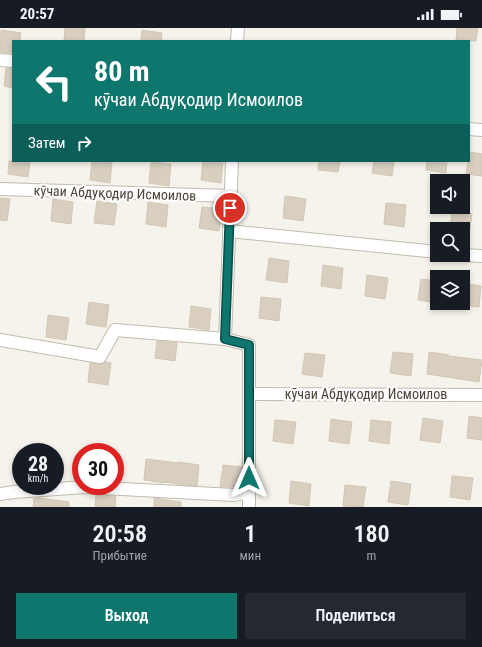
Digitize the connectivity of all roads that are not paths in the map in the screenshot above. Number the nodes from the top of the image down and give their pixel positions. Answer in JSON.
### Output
{"nodes":[{"id":1,"x":238,"y":28,"type":"edge"},
{"id":2,"x":237,"y":40,"type":"edge"},
{"id":3,"x":0,"y":60,"type":"edge"},
{"id":4,"x":12,"y":61,"type":"edge"},
{"id":5,"x":470,"y":129,"type":"edge"},
{"id":6,"x":482,"y":130,"type":"edge"},
{"id":7,"x":232,"y":162,"type":"edge"},
{"id":8,"x":0,"y":189,"type":"edge"},
{"id":9,"x":231,"y":196,"type":"junction"},
{"id":10,"x":229,"y":231,"type":"junction"},
{"id":11,"x":430,"y":251,"type":"edge"},
{"id":12,"x":470,"y":255,"type":"edge"},
{"id":13,"x":482,"y":256,"type":"edge"},
{"id":14,"x":225,"y":339,"type":"junction"},
{"id":15,"x":0,"y":340,"type":"edge"},
{"id":16,"x":249,"y":394,"type":"junction"},
{"id":17,"x":482,"y":394,"type":"edge"},
{"id":18,"x":249,"y":492,"type":"junction"},
{"id":19,"x":0,"y":494,"type":"edge"},
{"id":20,"x":249,"y":507,"type":"edge"}],
"edges":[{"from":1,"to":2,"type":"street"},
{"from":3,"to":4,"type":"street"},
{"from":5,"to":6,"type":"street"},
{"from":7,"to":9,"type":"street"},
{"from":8,"to":9,"type":"street","name":"кӯчаи Абдуқодир Исмоилов"},
{"from":9,"to":10,"type":"street"},
{"from":10,"to":11,"type":"street"},
{"from":10,"to":14,"type":"street"},
{"from":12,"to":13,"type":"street"},
{"from":14,"to":15,"type":"street"},
{"from":14,"to":16,"type":"street"},
{"from":16,"to":17,"type":"street","name":"кӯчаи Абдуқодир Исмоилов"},
{"from":16,"to":18,"type":"street"},
{"from":18,"to":19,"type":"street"},
{"from":18,"to":20,"type":"street"}]}
